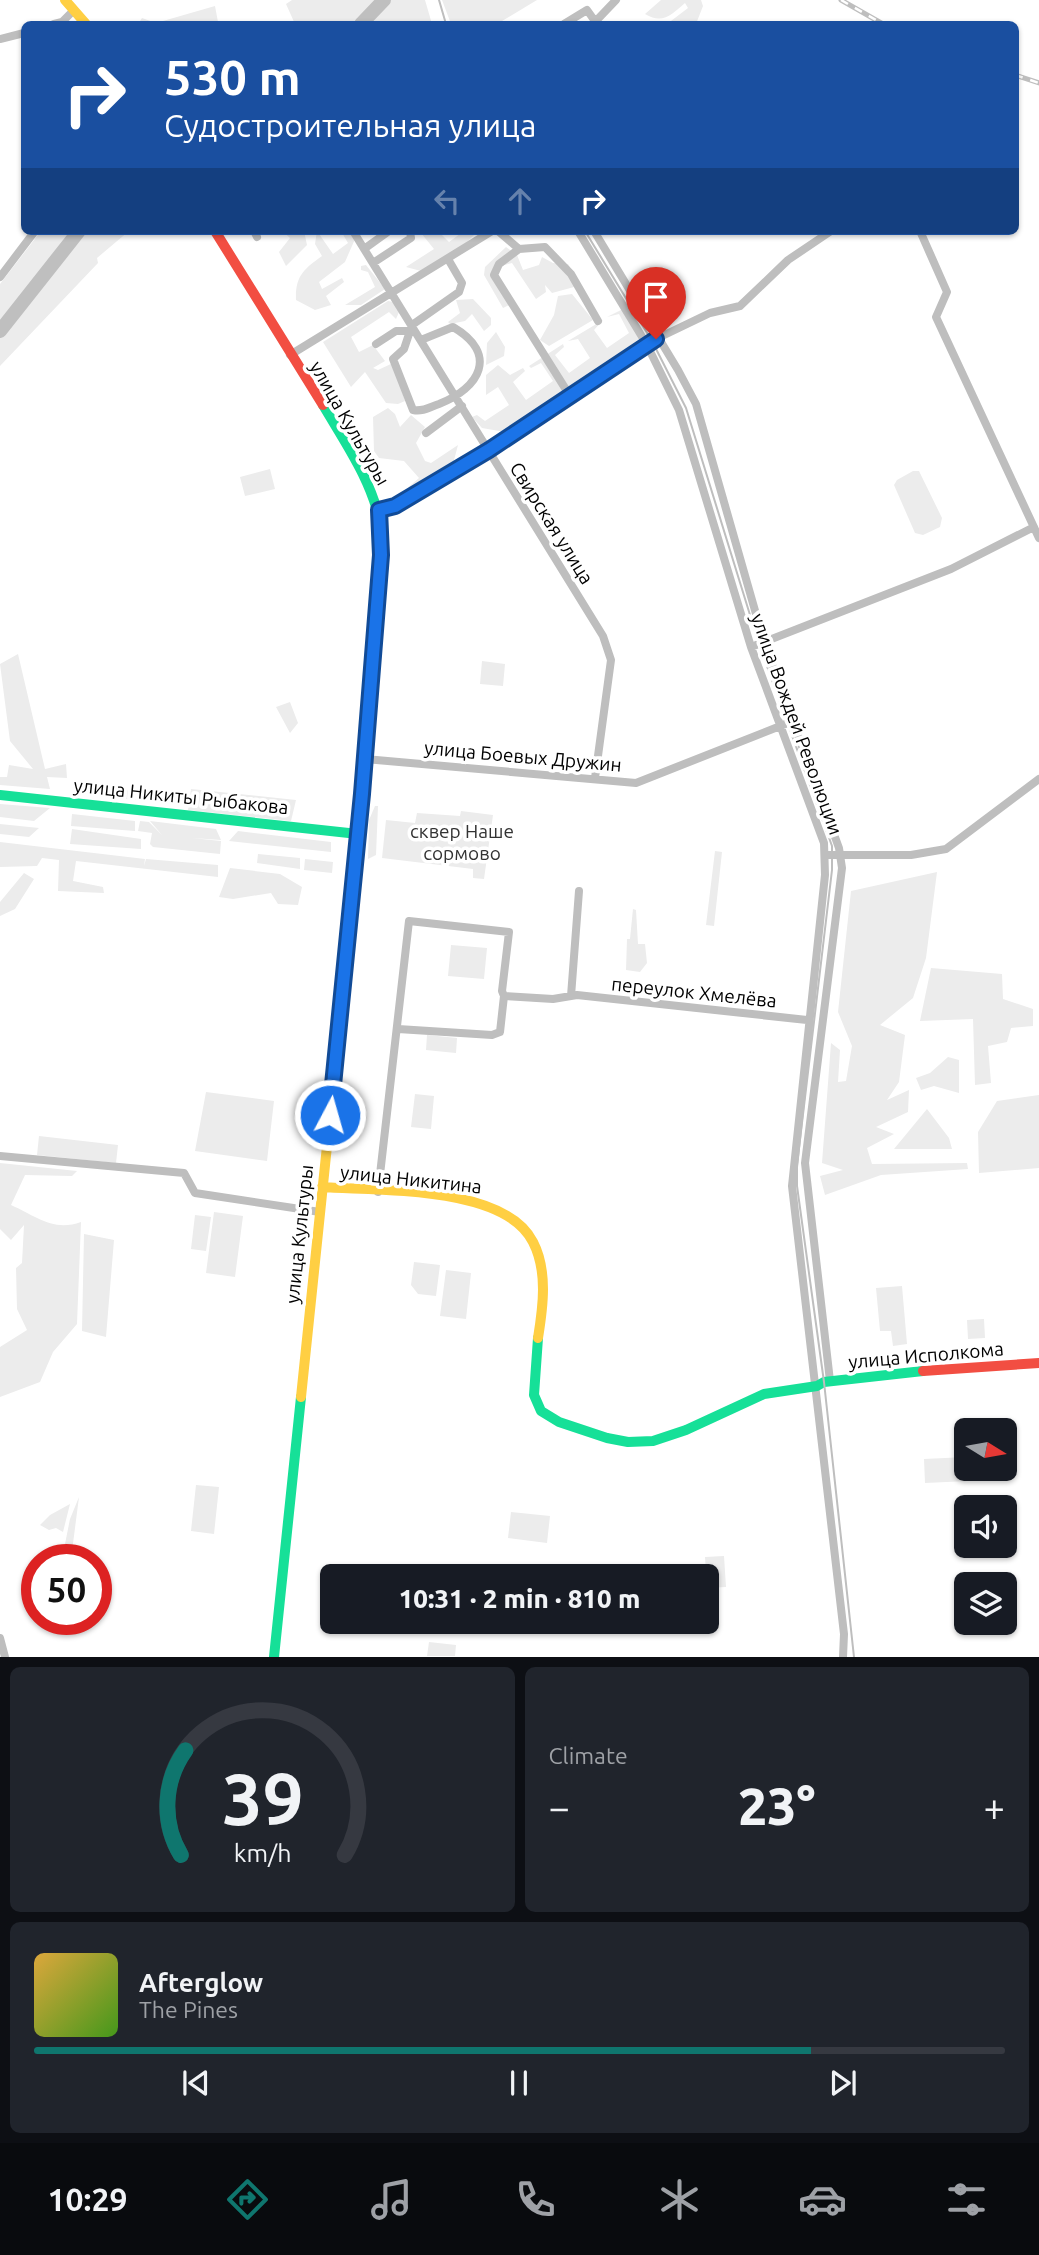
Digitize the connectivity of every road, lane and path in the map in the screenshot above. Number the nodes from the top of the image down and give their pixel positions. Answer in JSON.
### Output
{"nodes":[{"id":1,"x":65,"y":0,"type":"edge"},
{"id":2,"x":616,"y":0,"type":"edge"},
{"id":3,"x":74,"y":6,"type":"edge"},
{"id":4,"x":63,"y":21,"type":"edge"},
{"id":5,"x":84,"y":21,"type":"edge"},
{"id":6,"x":569,"y":21,"type":"edge"},
{"id":7,"x":595,"y":21,"type":"edge"},
{"id":8,"x":598,"y":21,"type":"edge"},
{"id":9,"x":21,"y":34,"type":"edge"},
{"id":10,"x":0,"y":39,"type":"edge"},
{"id":11,"x":32,"y":235,"type":"edge"},
{"id":12,"x":217,"y":235,"type":"edge"},
{"id":13,"x":355,"y":235,"type":"edge"},
{"id":14,"x":383,"y":235,"type":"edge"},
{"id":15,"x":411,"y":235,"type":"edge"},
{"id":16,"x":481,"y":235,"type":"edge"},
{"id":17,"x":503,"y":235,"type":"edge"},
{"id":18,"x":580,"y":235,"type":"edge"},
{"id":19,"x":596,"y":235,"type":"edge"},
{"id":20,"x":825,"y":235,"type":"edge"},
{"id":21,"x":922,"y":235,"type":"edge"},
{"id":22,"x":364,"y":249,"type":"junction"},
{"id":23,"x":519,"y":249,"type":"junction"},
{"id":24,"x":448,"y":259,"type":"junction"},
{"id":25,"x":373,"y":263,"type":"junction"},
{"id":26,"x":0,"y":277,"type":"edge"},
{"id":27,"x":392,"y":293,"type":"junction"},
{"id":28,"x":598,"y":321,"type":"dead end"},
{"id":29,"x":411,"y":328,"type":"junction"},
{"id":30,"x":659,"y":338,"type":"junction"},
{"id":31,"x":421,"y":340,"type":"junction"},
{"id":32,"x":376,"y":344,"type":"dead end"},
{"id":33,"x":647,"y":345,"type":"junction"},
{"id":34,"x":290,"y":355,"type":"junction"},
{"id":35,"x":570,"y":396,"type":"junction"},
{"id":36,"x":459,"y":402,"type":"junction"},
{"id":37,"x":426,"y":433,"type":"dead end"},
{"id":38,"x":489,"y":450,"type":"junction"},
{"id":39,"x":379,"y":510,"type":"junction"},
{"id":40,"x":1034,"y":527,"type":"junction"},
{"id":41,"x":1039,"y":538,"type":"edge"},
{"id":42,"x":764,"y":642,"type":"junction"},
{"id":43,"x":751,"y":646,"type":"junction"},
{"id":44,"x":793,"y":721,"type":"junction"},
{"id":45,"x":780,"y":727,"type":"junction"},
{"id":46,"x":365,"y":759,"type":"junction"},
{"id":47,"x":594,"y":778,"type":"junction"},
{"id":48,"x":1039,"y":779,"type":"edge"},
{"id":49,"x":0,"y":794,"type":"edge"},
{"id":50,"x":358,"y":834,"type":"junction"},
{"id":51,"x":826,"y":855,"type":"junction"},
{"id":52,"x":840,"y":856,"type":"junction"},
{"id":53,"x":579,"y":891,"type":"dead end"},
{"id":54,"x":504,"y":996,"type":"junction"},
{"id":55,"x":574,"y":996,"type":"junction"},
{"id":56,"x":807,"y":1020,"type":"junction"},
{"id":57,"x":398,"y":1029,"type":"junction"},
{"id":58,"x":0,"y":1156,"type":"edge"},
{"id":59,"x":322,"y":1187,"type":"junction"},
{"id":60,"x":378,"y":1192,"type":"junction"},
{"id":61,"x":496,"y":1208,"type":"joint"},
{"id":62,"x":320,"y":1212,"type":"junction"},
{"id":63,"x":1039,"y":1363,"type":"edge"},
{"id":64,"x":830,"y":1381,"type":"junction"},
{"id":65,"x":817,"y":1386,"type":"junction"},
{"id":66,"x":0,"y":1638,"type":"edge"},
{"id":67,"x":5,"y":1657,"type":"edge"},
{"id":68,"x":274,"y":1657,"type":"edge"},
{"id":69,"x":843,"y":1657,"type":"edge"}],
"edges":[{"from":1,"to":3,"type":"main road"},
{"from":2,"to":8,"type":"street"},
{"from":3,"to":4,"type":"street"},
{"from":3,"to":5,"type":"main road"},
{"from":6,"to":7,"type":"street"},
{"from":9,"to":10,"type":"street"},
{"from":11,"to":26,"type":"street"},
{"from":12,"to":34,"type":"main road","name":"улица Культуры"},
{"from":13,"to":22,"type":"street","name":"Свирская улица"},
{"from":14,"to":22,"type":"street"},
{"from":15,"to":25,"type":"street"},
{"from":16,"to":24,"type":"street"},
{"from":17,"to":23,"type":"street"},
{"from":18,"to":33,"type":"street","name":"улица Вождей Революции"},
{"from":19,"to":30,"type":"street","name":"улица Вождей Революции"},
{"from":20,"to":30,"type":"street"},
{"from":21,"to":40,"type":"street"},
{"from":22,"to":25,"type":"street","name":"Свирская улица"},
{"from":23,"to":28,"type":"street"},
{"from":23,"to":35,"type":"street"},
{"from":24,"to":27,"type":"street"},
{"from":24,"to":29,"type":"street"},
{"from":25,"to":27,"type":"street","name":"Свирская улица"},
{"from":27,"to":29,"type":"street","name":"Свирская улица"},
{"from":27,"to":34,"type":"street"},
{"from":29,"to":31,"type":"street","name":"Свирская улица"},
{"from":29,"to":32,"type":"street"},
{"from":29,"to":36,"type":"street"},
{"from":30,"to":33,"type":"street"},
{"from":30,"to":42,"type":"street","name":"улица Вождей Революции"},
{"from":31,"to":36,"type":"street","name":"Свирская улица"},
{"from":31,"to":36,"type":"street"},
{"from":33,"to":35,"type":"street"},
{"from":33,"to":43,"type":"street","name":"улица Вождей Революции"},
{"from":34,"to":39,"type":"main road","name":"улица Культуры"},
{"from":35,"to":38,"type":"street"},
{"from":36,"to":37,"type":"street"},
{"from":36,"to":38,"type":"street","name":"Свирская улица"},
{"from":38,"to":39,"type":"street"},
{"from":38,"to":47,"type":"street","name":"Свирская улица"},
{"from":39,"to":46,"type":"main road","name":"улица Культуры"},
{"from":40,"to":41,"type":"street"},
{"from":40,"to":42,"type":"street"},
{"from":42,"to":43,"type":"street"},
{"from":42,"to":44,"type":"street","name":"улица Вождей Революции"},
{"from":43,"to":45,"type":"street","name":"улица Вождей Революции"},
{"from":44,"to":45,"type":"street","name":"улица Боевых Дружин"},
{"from":44,"to":52,"type":"street","name":"улица Вождей Революции"},
{"from":45,"to":47,"type":"street","name":"улица Боевых Дружин"},
{"from":45,"to":51,"type":"street","name":"улица Вождей Революции"},
{"from":46,"to":47,"type":"street","name":"улица Боевых Дружин"},
{"from":46,"to":50,"type":"main road","name":"улица Культуры"},
{"from":48,"to":52,"type":"street"},
{"from":49,"to":50,"type":"main road","name":"улица Никиты Рыбакова"},
{"from":50,"to":59,"type":"main road","name":"улица Культуры"},
{"from":51,"to":52,"type":"street"},
{"from":51,"to":56,"type":"street","name":"улица Вождей Революции"},
{"from":52,"to":64,"type":"street","name":"улица Вождей Революции"},
{"from":53,"to":55,"type":"street"},
{"from":54,"to":55,"type":"street","name":"переулок Хмелёва"},
{"from":54,"to":57,"type":"street"},
{"from":54,"to":57,"type":"street"},
{"from":55,"to":56,"type":"street","name":"переулок Хмелёва"},
{"from":56,"to":65,"type":"street","name":"улица Вождей Революции"},
{"from":57,"to":60,"type":"street"},
{"from":58,"to":62,"type":"street"},
{"from":59,"to":60,"type":"main road","name":"улица Никитина"},
{"from":59,"to":62,"type":"main road","name":"улица Культуры"},
{"from":60,"to":61,"type":"main road","name":"улица Никитина"},
{"from":61,"to":65,"type":"main road","name":"улица Исполкома"},
{"from":62,"to":68,"type":"main road","name":"улица Культуры"},
{"from":63,"to":64,"type":"main road","name":"улица Исполкома"},
{"from":64,"to":65,"type":"main road","name":"улица Исполкома"},
{"from":65,"to":69,"type":"street","name":"улица Вождей Революции"},
{"from":66,"to":67,"type":"street"}]}
